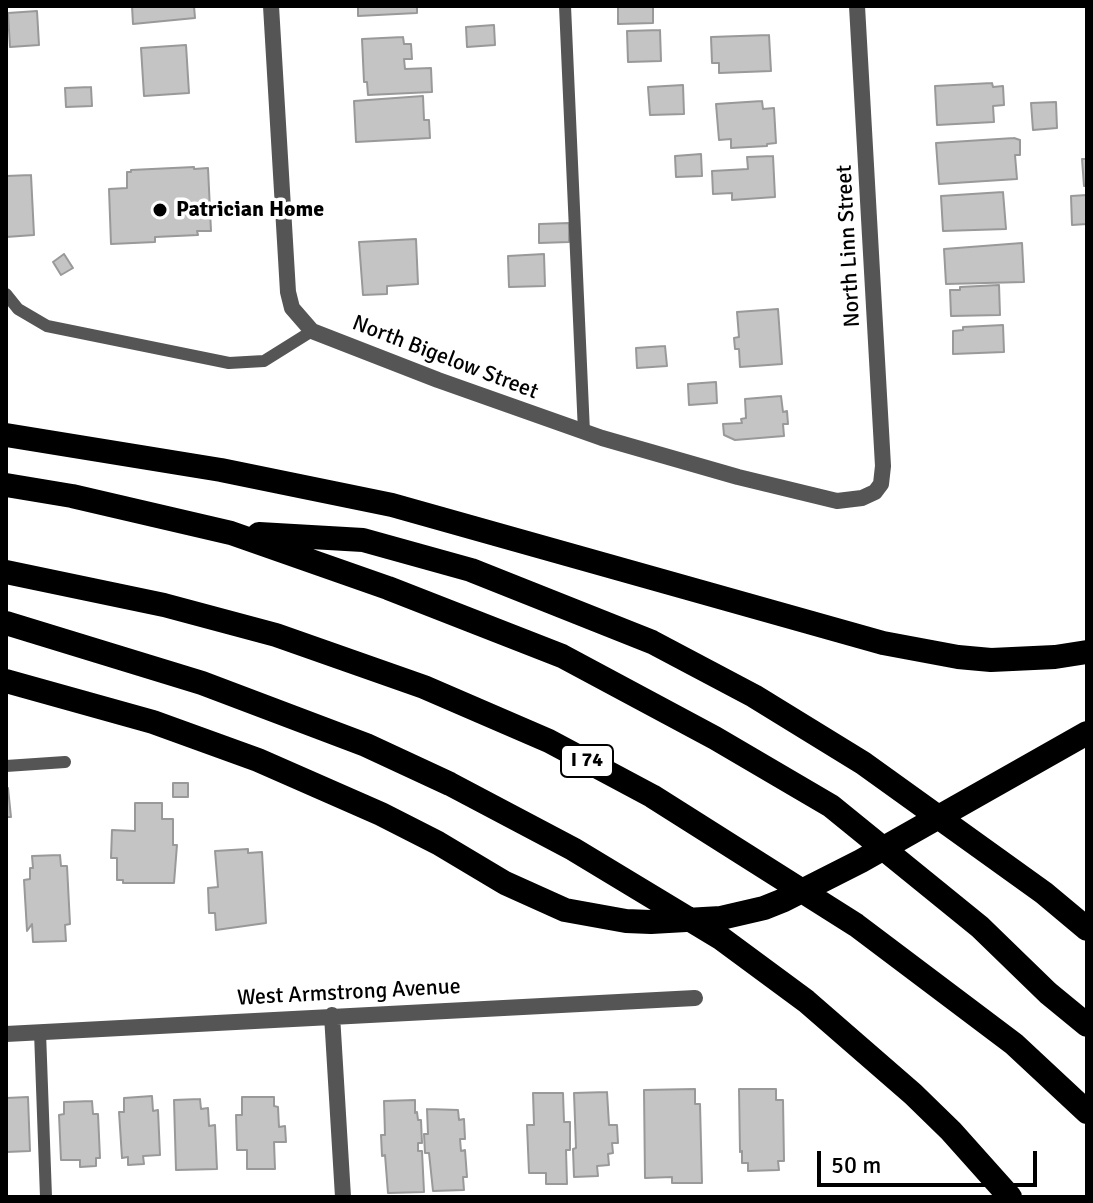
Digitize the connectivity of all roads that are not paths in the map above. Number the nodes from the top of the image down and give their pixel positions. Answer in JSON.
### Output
{"nodes":[{"id":1,"x":271,"y":6,"type":"edge"},
{"id":2,"x":565,"y":6,"type":"edge"},
{"id":3,"x":857,"y":6,"type":"edge"},
{"id":4,"x":6,"y":294,"type":"edge"},
{"id":5,"x":312,"y":331,"type":"junction"},
{"id":6,"x":584,"y":432,"type":"junction"},
{"id":7,"x":6,"y":435,"type":"edge"},
{"id":8,"x":881,"y":484,"type":"joint"},
{"id":9,"x":6,"y":485,"type":"edge"},
{"id":10,"x":231,"y":533,"type":"junction"},
{"id":11,"x":6,"y":572,"type":"edge"},
{"id":12,"x":6,"y":623,"type":"edge"},
{"id":13,"x":1087,"y":652,"type":"edge"},
{"id":14,"x":6,"y":681,"type":"edge"},
{"id":15,"x":1087,"y":733,"type":"edge"},
{"id":16,"x":65,"y":762,"type":"dead end"},
{"id":17,"x":6,"y":766,"type":"edge"},
{"id":18,"x":1087,"y":929,"type":"edge"},
{"id":19,"x":695,"y":998,"type":"dead end"},
{"id":20,"x":332,"y":1015,"type":"junction"},
{"id":21,"x":1087,"y":1025,"type":"edge"},
{"id":22,"x":40,"y":1032,"type":"junction"},
{"id":23,"x":6,"y":1034,"type":"edge"},
{"id":24,"x":1087,"y":1112,"type":"edge"},
{"id":25,"x":46,"y":1197,"type":"edge"},
{"id":26,"x":343,"y":1197,"type":"edge"},
{"id":27,"x":1010,"y":1197,"type":"edge"}],
"edges":[{"from":1,"to":5,"type":"street"},
{"from":2,"to":6,"type":"lane"},
{"from":3,"to":8,"type":"street","name":"North Linn Street"},
{"from":4,"to":5,"type":"lane"},
{"from":5,"to":6,"type":"street","name":"North Bigelow Street"},
{"from":6,"to":8,"type":"street","name":"North Bigelow Street"},
{"from":7,"to":13,"type":"highway"},
{"from":9,"to":10,"type":"highway"},
{"from":10,"to":18,"type":"highway"},
{"from":10,"to":21,"type":"highway"},
{"from":11,"to":24,"type":"highway","number":"I 74"},
{"from":12,"to":27,"type":"highway"},
{"from":14,"to":15,"type":"highway"},
{"from":16,"to":17,"type":"lane"},
{"from":19,"to":20,"type":"street","name":"West Armstrong Avenue"},
{"from":20,"to":22,"type":"street","name":"West Armstrong Avenue"},
{"from":20,"to":26,"type":"street"},
{"from":22,"to":23,"type":"street","name":"West Armstrong Avenue"},
{"from":22,"to":25,"type":"lane"}]}
